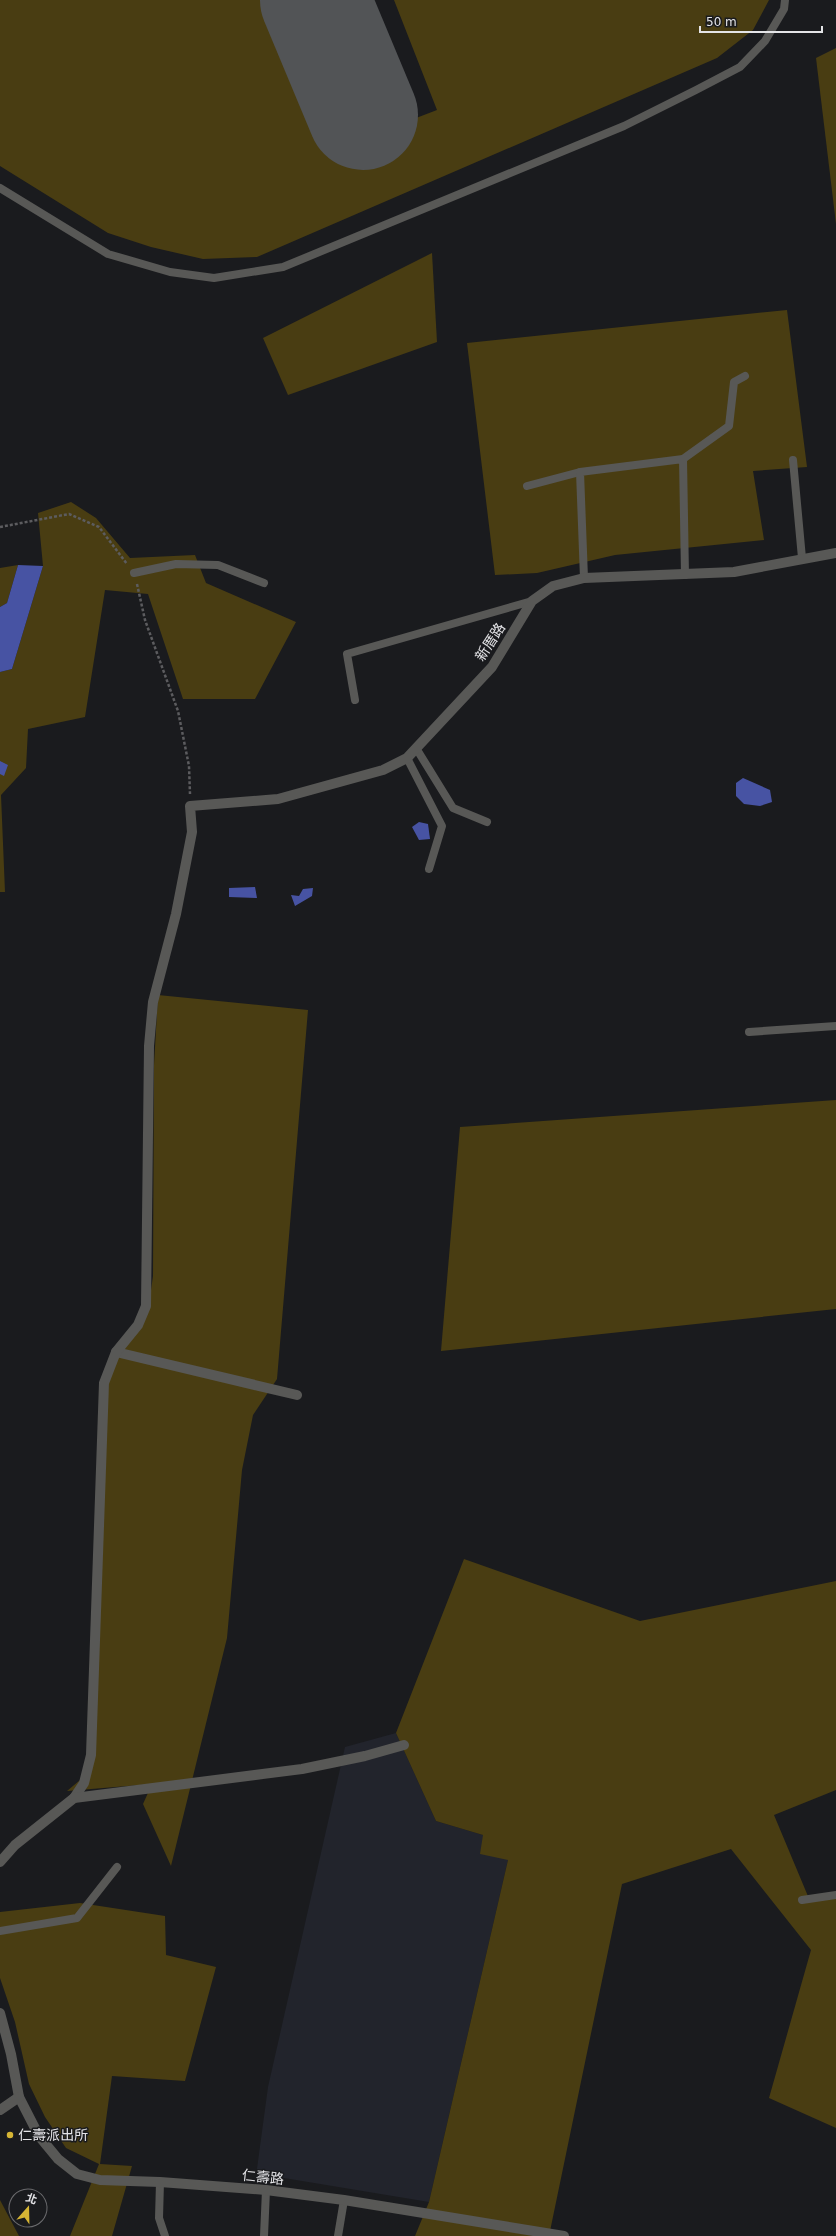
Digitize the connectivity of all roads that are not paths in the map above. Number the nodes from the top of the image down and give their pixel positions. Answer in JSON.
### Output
{"nodes":[{"id":1,"x":785,"y":0,"type":"edge"},
{"id":2,"x":0,"y":188,"type":"edge"},
{"id":3,"x":745,"y":376,"type":"dead end"},
{"id":4,"x":683,"y":459,"type":"junction"},
{"id":5,"x":793,"y":460,"type":"dead end"},
{"id":6,"x":580,"y":472,"type":"junction"},
{"id":7,"x":527,"y":486,"type":"dead end"},
{"id":8,"x":836,"y":553,"type":"edge"},
{"id":9,"x":802,"y":558,"type":"junction"},
{"id":10,"x":134,"y":573,"type":"road end"},
{"id":11,"x":685,"y":575,"type":"junction"},
{"id":12,"x":584,"y":578,"type":"junction"},
{"id":13,"x":264,"y":583,"type":"dead end"},
{"id":14,"x":532,"y":601,"type":"junction"},
{"id":15,"x":355,"y":700,"type":"dead end"},
{"id":16,"x":416,"y":748,"type":"junction"},
{"id":17,"x":407,"y":758,"type":"junction"},
{"id":18,"x":487,"y":822,"type":"dead end"},
{"id":19,"x":429,"y":869,"type":"dead end"},
{"id":20,"x":836,"y":1026,"type":"edge"},
{"id":21,"x":749,"y":1032,"type":"dead end"},
{"id":22,"x":116,"y":1352,"type":"junction"},
{"id":23,"x":297,"y":1395,"type":"dead end"},
{"id":24,"x":404,"y":1745,"type":"dead end"},
{"id":25,"x":74,"y":1798,"type":"junction"},
{"id":26,"x":0,"y":1862,"type":"edge"},
{"id":27,"x":117,"y":1867,"type":"dead end"},
{"id":28,"x":836,"y":1894,"type":"edge"},
{"id":29,"x":802,"y":1900,"type":"dead end"},
{"id":30,"x":0,"y":1931,"type":"edge"},
{"id":31,"x":0,"y":2013,"type":"edge"},
{"id":32,"x":19,"y":2097,"type":"junction"},
{"id":33,"x":0,"y":2110,"type":"edge"},
{"id":34,"x":160,"y":2182,"type":"junction"},
{"id":35,"x":266,"y":2190,"type":"junction"},
{"id":36,"x":344,"y":2200,"type":"junction"},
{"id":37,"x":547,"y":2234,"type":"edge"},
{"id":38,"x":165,"y":2236,"type":"edge"},
{"id":39,"x":264,"y":2236,"type":"edge"},
{"id":40,"x":338,"y":2236,"type":"edge"},
{"id":41,"x":564,"y":2236,"type":"edge"}],
"edges":[{"from":1,"to":2,"type":"lane"},
{"from":3,"to":4,"type":"lane"},
{"from":4,"to":6,"type":"lane"},
{"from":4,"to":11,"type":"lane"},
{"from":5,"to":9,"type":"lane"},
{"from":6,"to":7,"type":"lane"},
{"from":6,"to":12,"type":"lane"},
{"from":8,"to":9,"type":"street","name":"新厝路"},
{"from":9,"to":11,"type":"street","name":"新厝路"},
{"from":10,"to":13,"type":"lane"},
{"from":11,"to":12,"type":"street","name":"新厝路"},
{"from":12,"to":14,"type":"street","name":"新厝路"},
{"from":14,"to":15,"type":"lane"},
{"from":14,"to":16,"type":"street","name":"新厝路"},
{"from":16,"to":17,"type":"street","name":"新厝路"},
{"from":16,"to":18,"type":"lane"},
{"from":17,"to":19,"type":"lane"},
{"from":17,"to":22,"type":"street","name":"新厝路"},
{"from":20,"to":21,"type":"lane"},
{"from":22,"to":23,"type":"street"},
{"from":22,"to":25,"type":"street"},
{"from":24,"to":25,"type":"street"},
{"from":25,"to":26,"type":"street"},
{"from":27,"to":30,"type":"lane"},
{"from":28,"to":29,"type":"lane"},
{"from":31,"to":32,"type":"street","name":"仁壽路"},
{"from":32,"to":33,"type":"street"},
{"from":32,"to":34,"type":"street","name":"仁壽路"},
{"from":34,"to":35,"type":"street","name":"仁壽路"},
{"from":34,"to":38,"type":"lane"},
{"from":35,"to":36,"type":"street","name":"仁壽路"},
{"from":35,"to":39,"type":"lane"},
{"from":36,"to":37,"type":"street","name":"仁壽路"},
{"from":36,"to":40,"type":"lane"},
{"from":37,"to":41,"type":"street","name":"仁壽路"}]}
